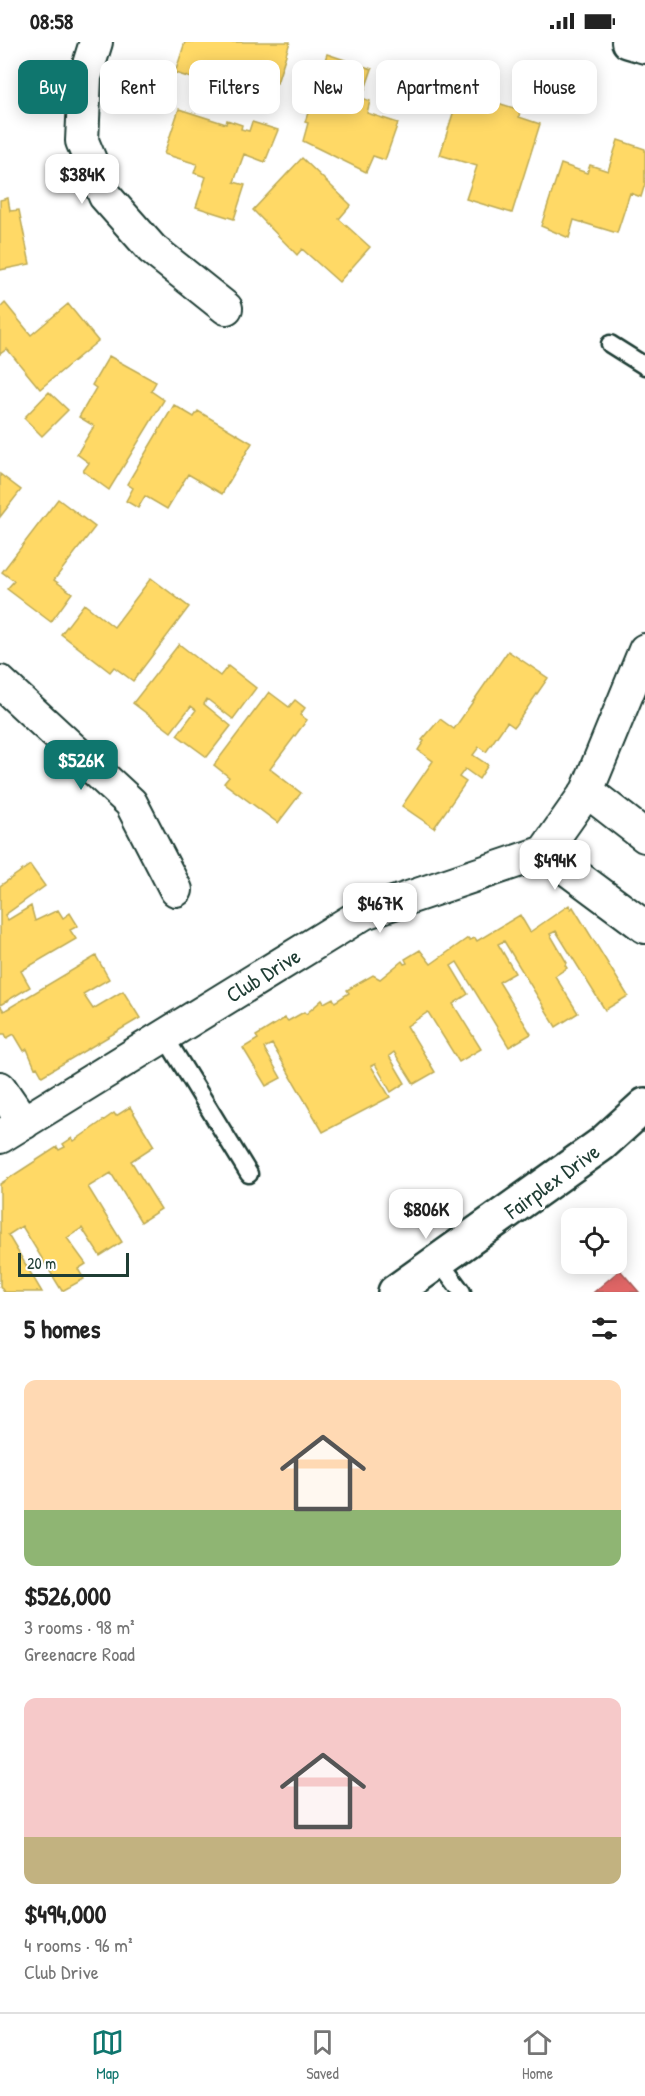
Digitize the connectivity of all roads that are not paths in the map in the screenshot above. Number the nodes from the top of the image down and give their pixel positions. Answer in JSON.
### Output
{"nodes":[{"id":1,"x":96,"y":42,"type":"edge"},
{"id":2,"x":628,"y":42,"type":"edge"},
{"id":3,"x":645,"y":47,"type":"edge"},
{"id":4,"x":226,"y":308,"type":"dead end"},
{"id":5,"x":610,"y":344,"type":"dead end"},
{"id":6,"x":645,"y":366,"type":"edge"},
{"id":7,"x":645,"y":650,"type":"edge"},
{"id":8,"x":0,"y":682,"type":"edge"},
{"id":9,"x":587,"y":791,"type":"junction"},
{"id":10,"x":645,"y":836,"type":"edge"},
{"id":11,"x":544,"y":852,"type":"junction"},
{"id":12,"x":176,"y":890,"type":"dead end"},
{"id":13,"x":645,"y":927,"type":"edge"},
{"id":14,"x":165,"y":1037,"type":"junction"},
{"id":15,"x":0,"y":1088,"type":"edge"},
{"id":16,"x":645,"y":1105,"type":"edge"},
{"id":17,"x":12,"y":1130,"type":"edge"},
{"id":18,"x":249,"y":1174,"type":"dead end"},
{"id":19,"x":439,"y":1262,"type":"junction"},
{"id":20,"x":395,"y":1292,"type":"edge"},
{"id":21,"x":462,"y":1292,"type":"edge"}],
"edges":[{"from":1,"to":4,"type":"street"},
{"from":2,"to":3,"type":"street"},
{"from":5,"to":6,"type":"lane"},
{"from":7,"to":9,"type":"street"},
{"from":8,"to":12,"type":"street"},
{"from":9,"to":10,"type":"street"},
{"from":9,"to":11,"type":"street"},
{"from":11,"to":13,"type":"street"},
{"from":11,"to":14,"type":"street","name":"Club Drive"},
{"from":14,"to":17,"type":"street","name":"Club Drive"},
{"from":14,"to":18,"type":"lane"},
{"from":15,"to":17,"type":"street"},
{"from":16,"to":19,"type":"main road","name":"Fairplex Drive"},
{"from":19,"to":20,"type":"main road","name":"Fairplex Drive"},
{"from":19,"to":21,"type":"lane"}]}
